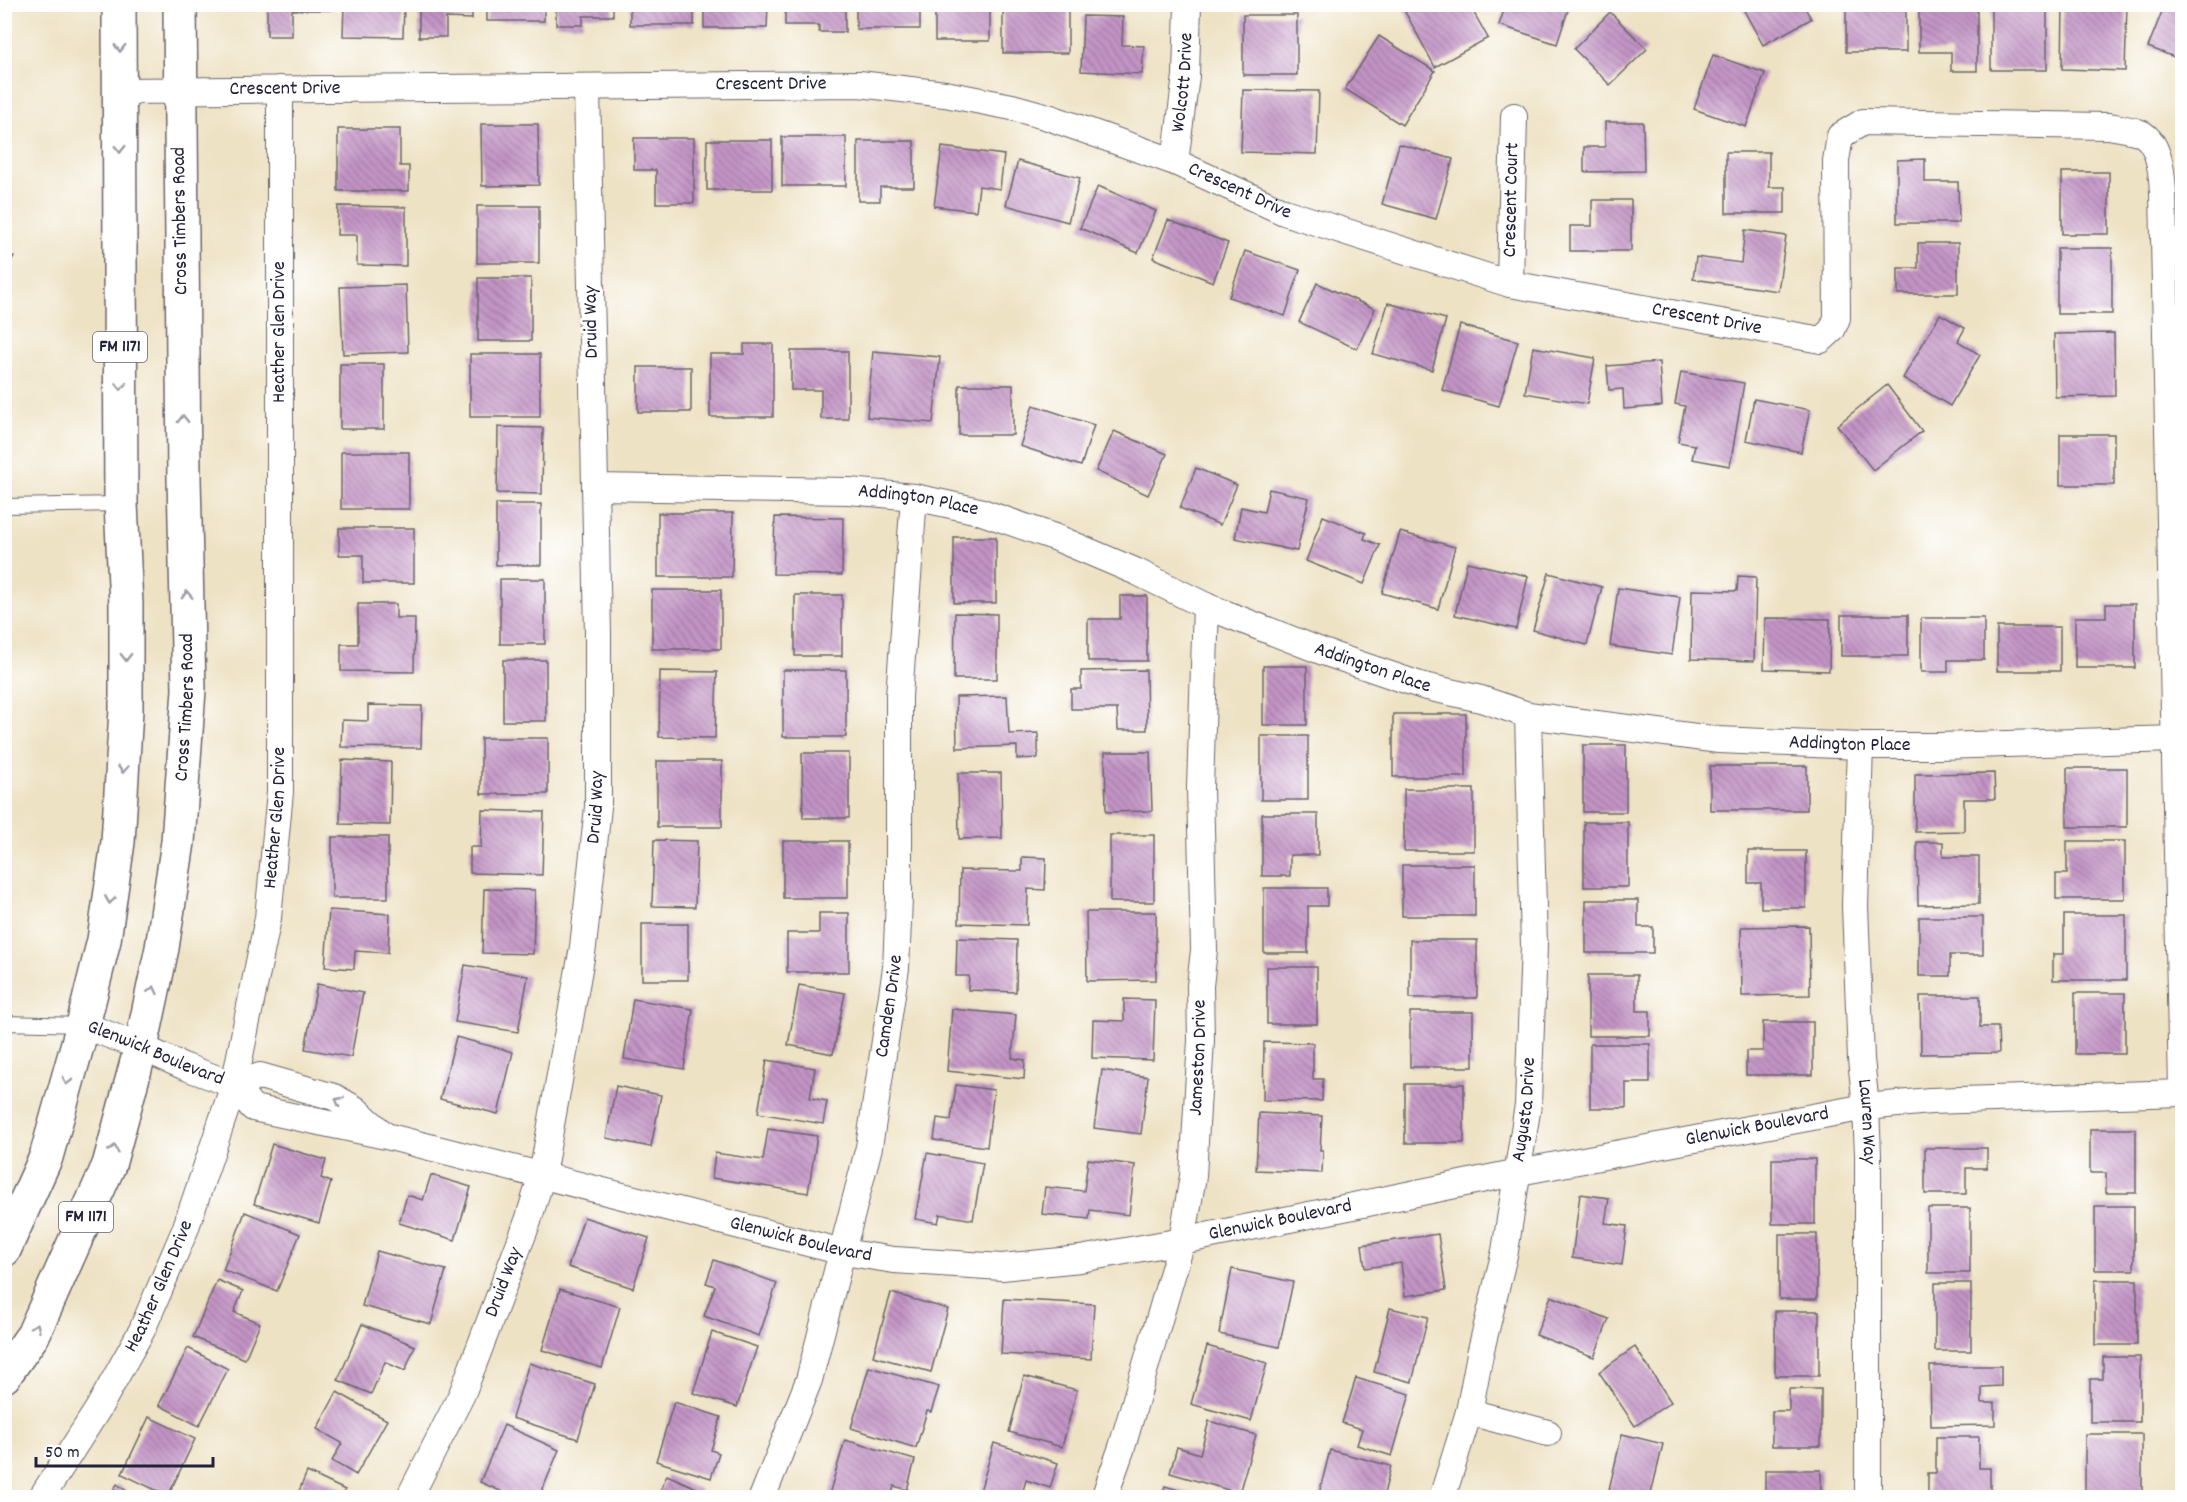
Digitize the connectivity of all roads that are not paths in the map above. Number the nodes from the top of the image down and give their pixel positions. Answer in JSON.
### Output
{"nodes":[{"id":1,"x":119,"y":4,"type":"edge"},
{"id":2,"x":180,"y":4,"type":"edge"},
{"id":3,"x":1188,"y":4,"type":"edge"},
{"id":4,"x":587,"y":87,"type":"junction"},
{"id":5,"x":280,"y":89,"type":"junction"},
{"id":6,"x":180,"y":90,"type":"junction"},
{"id":7,"x":120,"y":91,"type":"junction"},
{"id":8,"x":1514,"y":116,"type":"dead end"},
{"id":9,"x":1175,"y":162,"type":"junction"},
{"id":10,"x":1510,"y":284,"type":"junction"},
{"id":11,"x":595,"y":487,"type":"junction"},
{"id":12,"x":914,"y":497,"type":"junction"},
{"id":13,"x":121,"y":504,"type":"junction"},
{"id":14,"x":4,"y":506,"type":"edge"},
{"id":15,"x":1206,"y":606,"type":"junction"},
{"id":16,"x":1528,"y":715,"type":"junction"},
{"id":17,"x":2175,"y":739,"type":"junction"},
{"id":18,"x":1860,"y":746,"type":"junction"},
{"id":19,"x":4,"y":1023,"type":"edge"},
{"id":20,"x":83,"y":1025,"type":"junction"},
{"id":21,"x":141,"y":1047,"type":"junction"},
{"id":22,"x":234,"y":1084,"type":"junction"},
{"id":23,"x":2182,"y":1091,"type":"edge"},
{"id":24,"x":1866,"y":1107,"type":"junction"},
{"id":25,"x":1519,"y":1172,"type":"junction"},
{"id":26,"x":542,"y":1175,"type":"junction"},
{"id":27,"x":1182,"y":1241,"type":"junction"},
{"id":28,"x":4,"y":1250,"type":"edge"},
{"id":29,"x":843,"y":1252,"type":"junction"},
{"id":30,"x":4,"y":1376,"type":"edge"},
{"id":31,"x":1469,"y":1412,"type":"junction"},
{"id":32,"x":1548,"y":1433,"type":"dead end"},
{"id":33,"x":41,"y":1497,"type":"edge"},
{"id":34,"x":409,"y":1497,"type":"edge"},
{"id":35,"x":762,"y":1497,"type":"edge"},
{"id":36,"x":1104,"y":1497,"type":"edge"},
{"id":37,"x":1442,"y":1497,"type":"edge"},
{"id":38,"x":1868,"y":1497,"type":"edge"}],
"edges":[{"from":1,"to":7,"type":"main road","number":"FM 1171","one_way":true},
{"from":2,"to":6,"type":"main road","name":"Cross Timbers Road","number":"FM 1171"},
{"from":3,"to":9,"type":"street","name":"Wolcott Drive"},
{"from":4,"to":5,"type":"street","name":"Crescent Drive"},
{"from":4,"to":9,"type":"street","name":"Crescent Drive"},
{"from":4,"to":11,"type":"street","name":"Druid Way"},
{"from":5,"to":6,"type":"street","name":"Crescent Drive"},
{"from":5,"to":22,"type":"street","name":"Heather Glen Drive"},
{"from":6,"to":7,"type":"street","name":"Crescent Drive"},
{"from":21,"to":6,"type":"main road","name":"Cross Timbers Road","number":"FM 1171","one_way":true},
{"from":7,"to":13,"type":"main road","number":"FM 1171","one_way":true},
{"from":8,"to":10,"type":"street","name":"Crescent Court"},
{"from":9,"to":10,"type":"street","name":"Crescent Drive"},
{"from":10,"to":17,"type":"street","name":"Crescent Drive"},
{"from":11,"to":12,"type":"street","name":"Addington Place"},
{"from":11,"to":26,"type":"street","name":"Druid Way"},
{"from":12,"to":15,"type":"street","name":"Addington Place"},
{"from":12,"to":29,"type":"street","name":"Camden Drive"},
{"from":13,"to":14,"type":"lane"},
{"from":13,"to":20,"type":"main road","number":"FM 1171","one_way":true},
{"from":15,"to":16,"type":"street","name":"Addington Place"},
{"from":15,"to":27,"type":"street","name":"Jameston Drive"},
{"from":16,"to":18,"type":"street","name":"Addington Place"},
{"from":16,"to":25,"type":"street","name":"Augusta Drive"},
{"from":17,"to":18,"type":"street","name":"Addington Place"},
{"from":17,"to":23,"type":"street"},
{"from":18,"to":24,"type":"street","name":"Lauren Way"},
{"from":19,"to":20,"type":"lane","name":"Glenwick Boulevard"},
{"from":20,"to":21,"type":"street","name":"Glenwick Boulevard"},
{"from":20,"to":28,"type":"main road","number":"FM 1171","one_way":true},
{"from":21,"to":22,"type":"street","name":"Glenwick Boulevard"},
{"from":30,"to":21,"type":"main road","name":"Cross Timbers Road","number":"FM 1171","one_way":true},
{"from":22,"to":26,"type":"street","name":"Glenwick Boulevard"},
{"from":22,"to":33,"type":"street","name":"Heather Glen Drive"},
{"from":23,"to":24,"type":"street","name":"Glenwick Boulevard"},
{"from":24,"to":25,"type":"street","name":"Glenwick Boulevard"},
{"from":24,"to":38,"type":"street","name":"Lauren Way"},
{"from":25,"to":27,"type":"street","name":"Glenwick Boulevard"},
{"from":25,"to":31,"type":"street","name":"Augusta Drive"},
{"from":26,"to":29,"type":"street","name":"Glenwick Boulevard"},
{"from":26,"to":34,"type":"street","name":"Druid Way"},
{"from":27,"to":29,"type":"street","name":"Glenwick Boulevard"},
{"from":27,"to":36,"type":"street","name":"Jameston Drive"},
{"from":29,"to":35,"type":"street","name":"Camden Drive"},
{"from":31,"to":32,"type":"street"},
{"from":31,"to":37,"type":"street","name":"Augusta Drive"}]}
